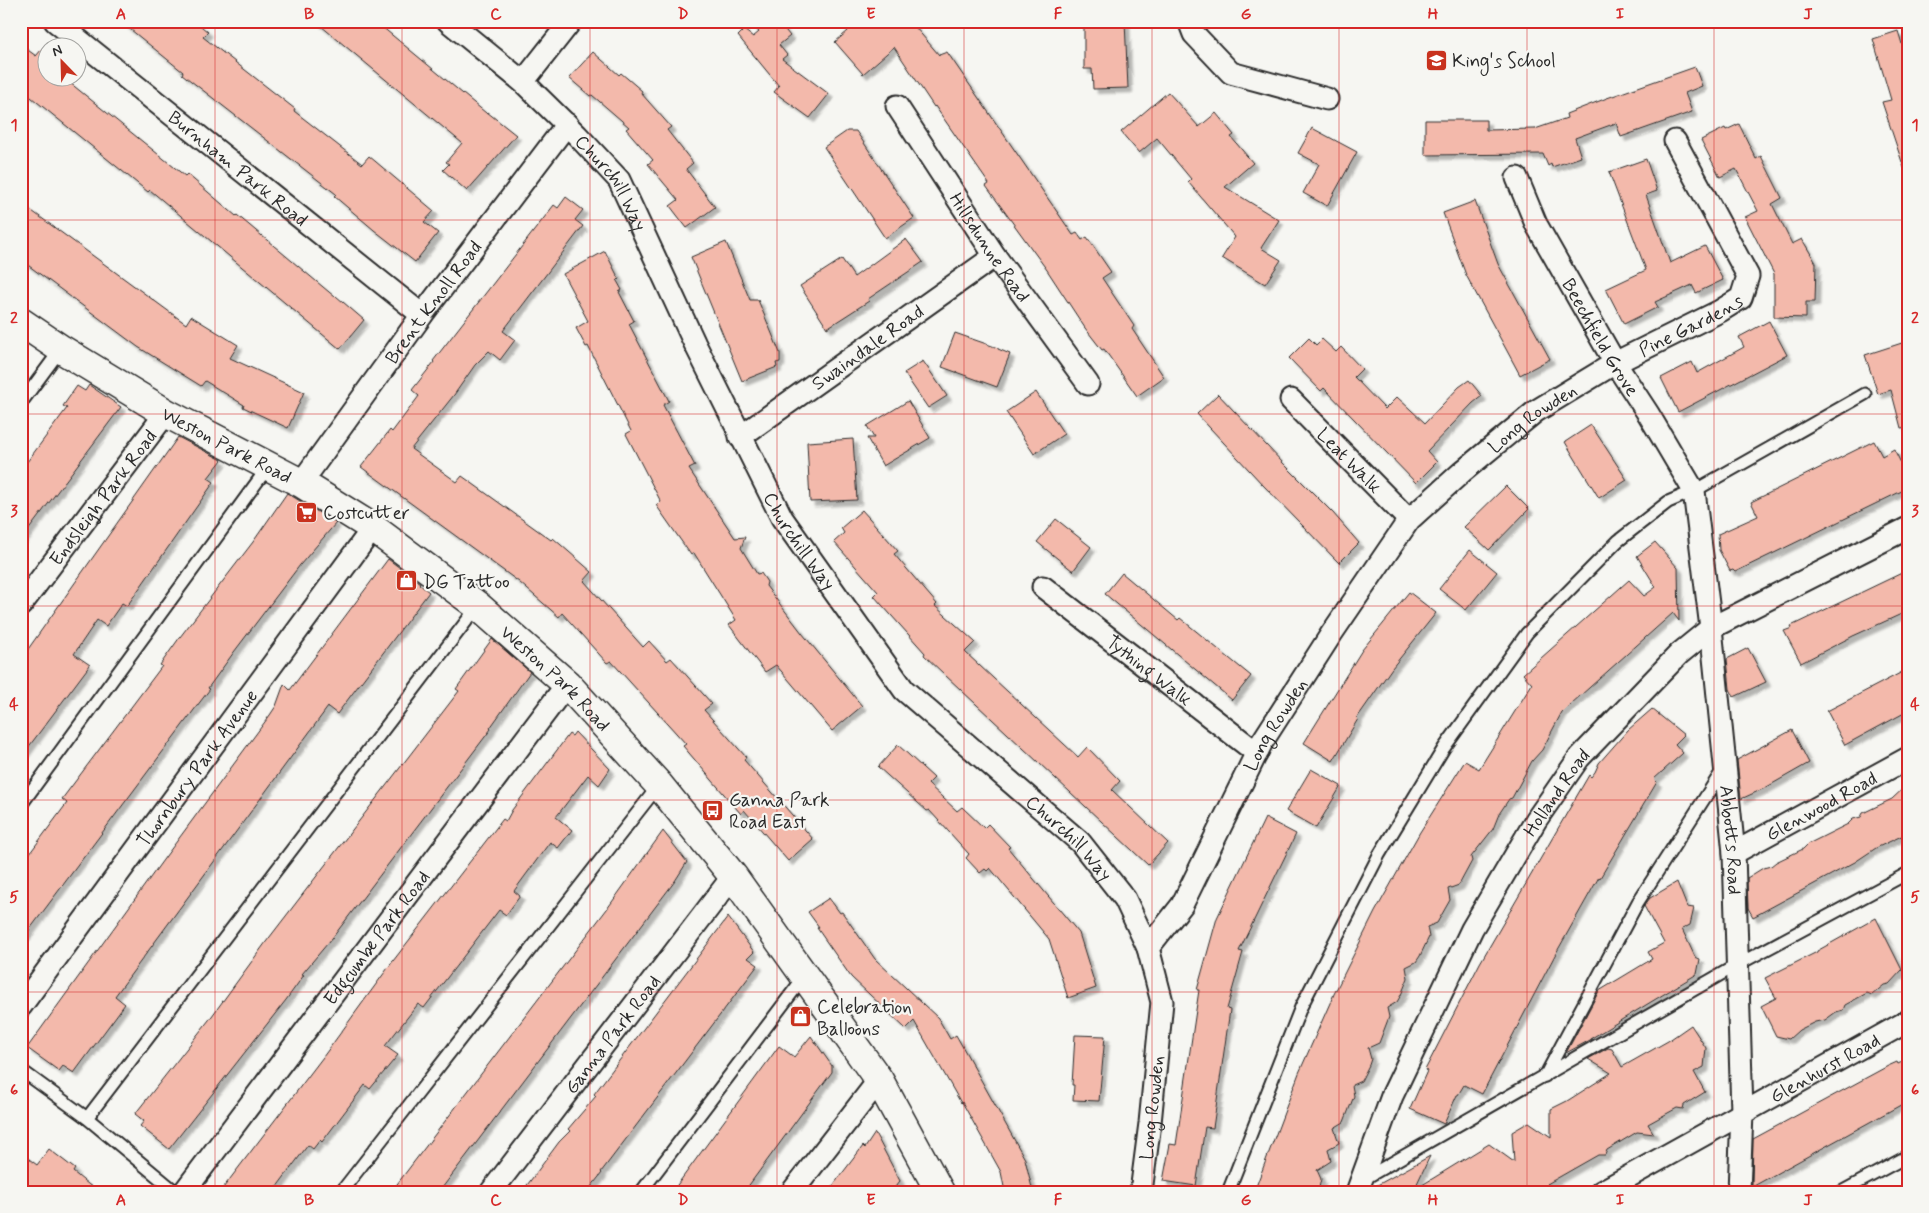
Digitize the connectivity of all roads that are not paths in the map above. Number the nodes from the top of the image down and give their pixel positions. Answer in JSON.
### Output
{"nodes":[{"id":1,"x":55,"y":21,"type":"edge"},
{"id":2,"x":448,"y":21,"type":"edge"},
{"id":3,"x":570,"y":21,"type":"edge"},
{"id":4,"x":1189,"y":21,"type":"edge"},
{"id":5,"x":523,"y":82,"type":"junction"},
{"id":6,"x":1327,"y":99,"type":"dead end"},
{"id":7,"x":896,"y":106,"type":"dead end"},
{"id":8,"x":567,"y":124,"type":"junction"},
{"id":9,"x":1675,"y":141,"type":"dead end"},
{"id":10,"x":1517,"y":178,"type":"dead end"},
{"id":11,"x":995,"y":256,"type":"junction"},
{"id":12,"x":422,"y":316,"type":"junction"},
{"id":13,"x":21,"y":322,"type":"edge"},
{"id":14,"x":61,"y":349,"type":"junction"},
{"id":15,"x":1616,"y":364,"type":"junction"},
{"id":16,"x":1088,"y":384,"type":"dead end"},
{"id":17,"x":1865,"y":394,"type":"dead end"},
{"id":18,"x":1291,"y":400,"type":"dead end"},
{"id":19,"x":21,"y":403,"type":"edge"},
{"id":20,"x":166,"y":413,"type":"junction"},
{"id":21,"x":740,"y":437,"type":"junction"},
{"id":22,"x":268,"y":467,"type":"junction"},
{"id":23,"x":301,"y":483,"type":"junction"},
{"id":24,"x":1694,"y":491,"type":"junction"},
{"id":25,"x":1409,"y":520,"type":"junction"},
{"id":26,"x":373,"y":528,"type":"junction"},
{"id":27,"x":1908,"y":528,"type":"edge"},
{"id":28,"x":1043,"y":587,"type":"dead end"},
{"id":29,"x":21,"y":605,"type":"edge"},
{"id":30,"x":478,"y":606,"type":"junction"},
{"id":31,"x":1711,"y":628,"type":"junction"},
{"id":32,"x":567,"y":684,"type":"junction"},
{"id":33,"x":1257,"y":753,"type":"junction"},
{"id":34,"x":1908,"y":758,"type":"edge"},
{"id":35,"x":1725,"y":767,"type":"junction"},
{"id":36,"x":660,"y":785,"type":"junction"},
{"id":37,"x":21,"y":806,"type":"edge"},
{"id":38,"x":1734,"y":852,"type":"junction"},
{"id":39,"x":1908,"y":873,"type":"edge"},
{"id":40,"x":733,"y":876,"type":"junction"},
{"id":41,"x":1148,"y":948,"type":"junction"},
{"id":42,"x":1737,"y":965,"type":"junction"},
{"id":43,"x":804,"y":977,"type":"junction"},
{"id":44,"x":21,"y":1006,"type":"edge"},
{"id":45,"x":1908,"y":1021,"type":"edge"},
{"id":46,"x":21,"y":1070,"type":"edge"},
{"id":47,"x":1545,"y":1076,"type":"junction"},
{"id":48,"x":879,"y":1080,"type":"junction"},
{"id":49,"x":1742,"y":1112,"type":"junction"},
{"id":50,"x":87,"y":1118,"type":"junction"},
{"id":51,"x":1908,"y":1156,"type":"edge"},
{"id":52,"x":1359,"y":1186,"type":"edge"},
{"id":53,"x":176,"y":1192,"type":"edge"},
{"id":54,"x":184,"y":1192,"type":"edge"},
{"id":55,"x":341,"y":1192,"type":"edge"},
{"id":56,"x":490,"y":1192,"type":"edge"},
{"id":57,"x":641,"y":1192,"type":"edge"},
{"id":58,"x":792,"y":1192,"type":"edge"},
{"id":59,"x":940,"y":1192,"type":"edge"},
{"id":60,"x":1141,"y":1192,"type":"edge"},
{"id":61,"x":1228,"y":1192,"type":"edge"},
{"id":62,"x":1601,"y":1192,"type":"edge"},
{"id":63,"x":1739,"y":1192,"type":"edge"},
{"id":64,"x":1842,"y":1192,"type":"edge"}],
"edges":[{"from":1,"to":12,"type":"street","name":"Burnham Park Road"},
{"from":2,"to":5,"type":"street","name":"Churchill Way"},
{"from":3,"to":5,"type":"street"},
{"from":4,"to":6,"type":"street"},
{"from":5,"to":8,"type":"street","name":"Churchill Way"},
{"from":7,"to":11,"type":"street","name":"Hillsdunne Road"},
{"from":8,"to":12,"type":"street","name":"Brent Knoll Road"},
{"from":8,"to":21,"type":"street","name":"Churchill Way"},
{"from":9,"to":15,"type":"street","name":"Pine Gardens"},
{"from":10,"to":15,"type":"street","name":"Beechfield Grove"},
{"from":11,"to":16,"type":"street","name":"Hillsdunne Road"},
{"from":11,"to":21,"type":"street","name":"Swaindale Road"},
{"from":12,"to":23,"type":"street","name":"Brent Knoll Road"},
{"from":13,"to":14,"type":"street","name":"Weston Park Road"},
{"from":14,"to":19,"type":"lane"},
{"from":14,"to":20,"type":"street","name":"Weston Park Road"},
{"from":15,"to":24,"type":"street","name":"Beechfield Grove"},
{"from":15,"to":25,"type":"street","name":"Long Rowden"},
{"from":17,"to":24,"type":"lane"},
{"from":18,"to":25,"type":"street","name":"Leat Walk"},
{"from":20,"to":22,"type":"street","name":"Weston Park Road"},
{"from":20,"to":29,"type":"street","name":"Endsleigh Park Road"},
{"from":21,"to":41,"type":"street","name":"Churchill Way"},
{"from":22,"to":23,"type":"street","name":"Weston Park Road"},
{"from":22,"to":37,"type":"lane"},
{"from":23,"to":26,"type":"street","name":"Weston Park Road"},
{"from":24,"to":31,"type":"street","name":"Abbotts Road"},
{"from":24,"to":61,"type":"lane"},
{"from":25,"to":33,"type":"street","name":"Long Rowden"},
{"from":26,"to":30,"type":"street","name":"Weston Park Road"},
{"from":26,"to":44,"type":"street","name":"Thornbury Park Avenue"},
{"from":27,"to":31,"type":"street","name":"Holland Road"},
{"from":28,"to":33,"type":"street","name":"Tything Walk"},
{"from":30,"to":32,"type":"street","name":"Weston Park Road"},
{"from":30,"to":50,"type":"lane"},
{"from":31,"to":35,"type":"street","name":"Abbotts Road"},
{"from":31,"to":52,"type":"street","name":"Holland Road"},
{"from":32,"to":36,"type":"street","name":"Weston Park Road"},
{"from":32,"to":54,"type":"street","name":"Edgcumbe Park Road"},
{"from":33,"to":41,"type":"street","name":"Long Rowden"},
{"from":34,"to":38,"type":"street","name":"Glenwood Road"},
{"from":35,"to":38,"type":"street","name":"Abbotts Road"},
{"from":35,"to":47,"type":"lane"},
{"from":36,"to":40,"type":"street","name":"Weston Park Road"},
{"from":36,"to":55,"type":"lane"},
{"from":38,"to":42,"type":"street","name":"Abbotts Road"},
{"from":39,"to":42,"type":"lane"},
{"from":40,"to":43,"type":"street","name":"Weston Park Road"},
{"from":40,"to":56,"type":"street","name":"Ganna Park Road"},
{"from":41,"to":60,"type":"street","name":"Long Rowden"},
{"from":42,"to":47,"type":"lane"},
{"from":42,"to":49,"type":"street","name":"Abbotts Road"},
{"from":43,"to":48,"type":"street","name":"Weston Park Road"},
{"from":43,"to":57,"type":"lane"},
{"from":45,"to":49,"type":"street","name":"Glenhurst Road"},
{"from":46,"to":50,"type":"lane"},
{"from":47,"to":52,"type":"lane"},
{"from":48,"to":58,"type":"street"},
{"from":48,"to":59,"type":"street","name":"Weston Park Road"},
{"from":49,"to":62,"type":"street","name":"Glenhurst Road"},
{"from":49,"to":63,"type":"street","name":"Abbotts Road"},
{"from":50,"to":53,"type":"lane"},
{"from":51,"to":64,"type":"lane"}]}
